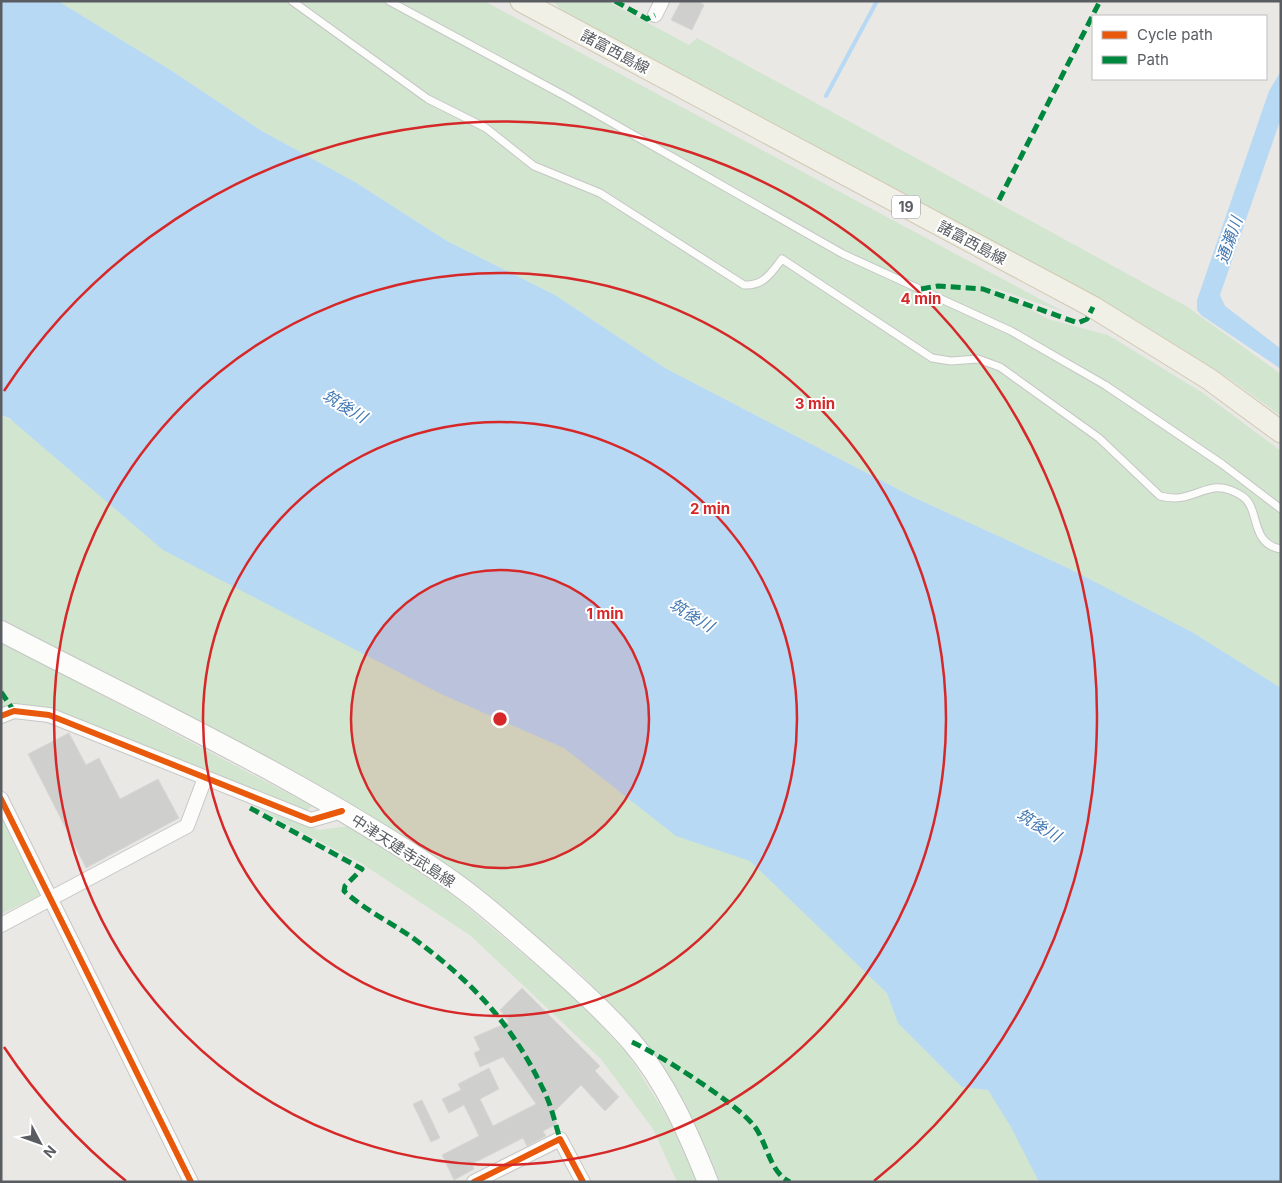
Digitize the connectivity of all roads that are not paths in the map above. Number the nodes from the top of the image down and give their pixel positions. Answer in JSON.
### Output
{"nodes":[{"id":1,"x":292,"y":1,"type":"edge"},
{"id":2,"x":389,"y":1,"type":"edge"},
{"id":3,"x":521,"y":1,"type":"edge"},
{"id":4,"x":662,"y":1,"type":"edge"},
{"id":5,"x":548,"y":10,"type":"edge"},
{"id":6,"x":655,"y":14,"type":"dead end"},
{"id":7,"x":1281,"y":432,"type":"edge"},
{"id":8,"x":1281,"y":509,"type":"edge"},
{"id":9,"x":1281,"y":549,"type":"edge"},
{"id":10,"x":1,"y":632,"type":"edge"},
{"id":11,"x":1,"y":716,"type":"edge"},
{"id":12,"x":205,"y":778,"type":"junction"},
{"id":13,"x":1,"y":799,"type":"edge"},
{"id":14,"x":342,"y":811,"type":"junction"},
{"id":15,"x":51,"y":900,"type":"junction"},
{"id":16,"x":1,"y":925,"type":"edge"},
{"id":17,"x":191,"y":1182,"type":"edge"},
{"id":18,"x":474,"y":1182,"type":"edge"},
{"id":19,"x":583,"y":1182,"type":"edge"},
{"id":20,"x":708,"y":1182,"type":"edge"}],
"edges":[{"from":1,"to":9,"type":"lane"},
{"from":2,"to":8,"type":"lane"},
{"from":3,"to":5,"type":"main road","name":"諸富西島線","number":"19"},
{"from":4,"to":6,"type":"street"},
{"from":5,"to":7,"type":"main road","name":"諸富西島線","number":"19"},
{"from":10,"to":14,"type":"main road","name":"中津天建寺武島線"},
{"from":11,"to":12,"type":"street"},
{"from":12,"to":14,"type":"street"},
{"from":12,"to":15,"type":"street"},
{"from":13,"to":15,"type":"street"},
{"from":14,"to":20,"type":"main road","name":"中津天建寺武島線"},
{"from":15,"to":16,"type":"street"},
{"from":15,"to":17,"type":"street"},
{"from":18,"to":19,"type":"street"}]}
